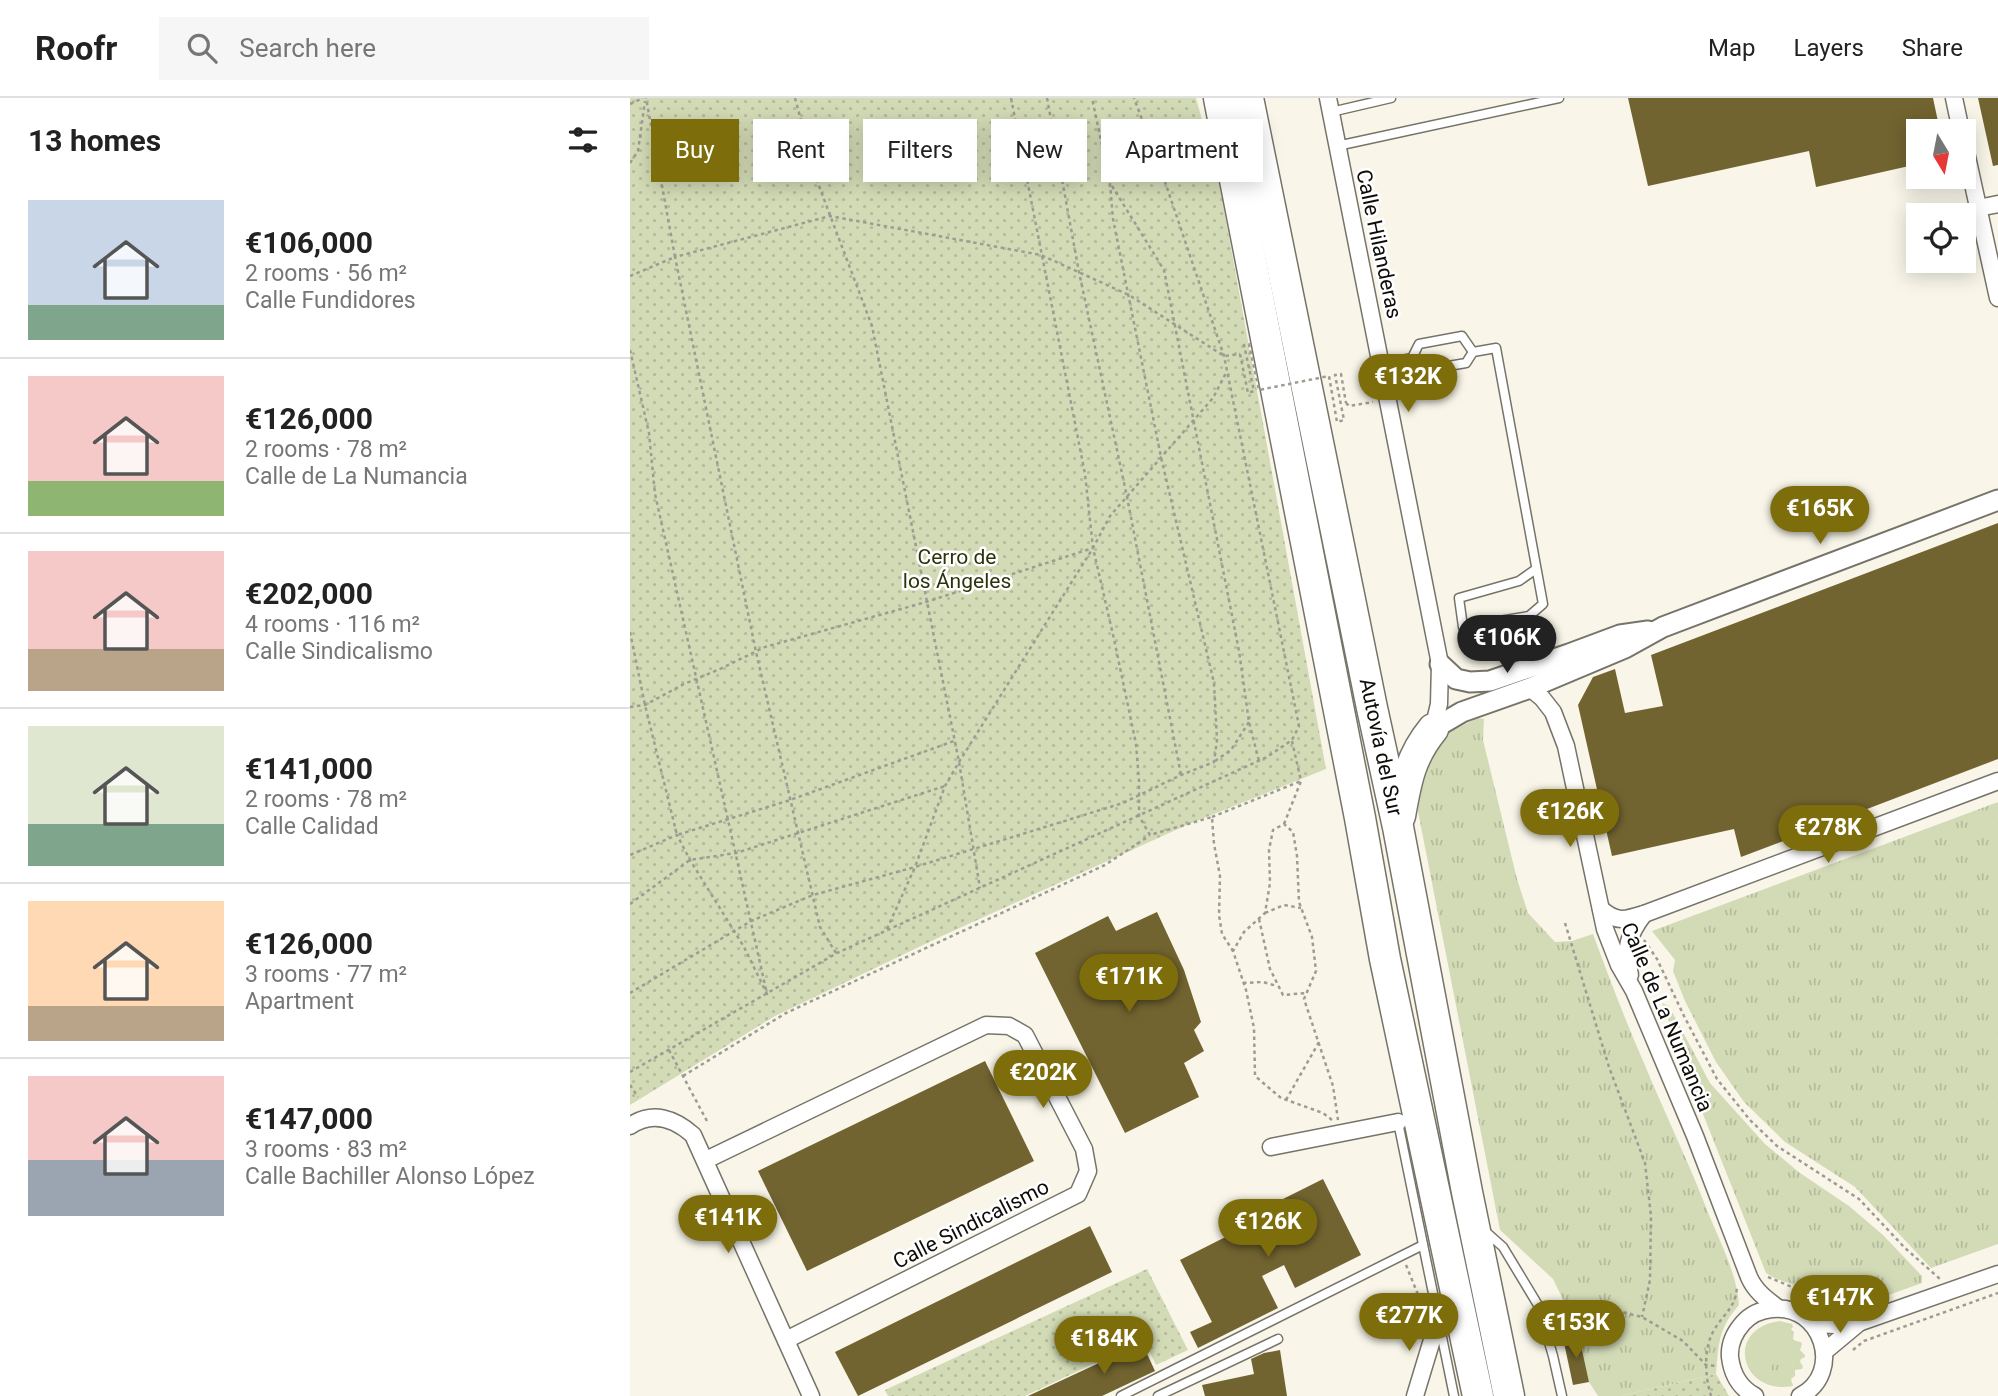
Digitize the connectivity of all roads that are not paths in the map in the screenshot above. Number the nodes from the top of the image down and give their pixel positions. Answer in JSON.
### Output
{"nodes":[{"id":1,"x":1204,"y":98,"type":"edge"},
{"id":2,"x":1219,"y":98,"type":"edge"},
{"id":3,"x":1248,"y":98,"type":"edge"},
{"id":4,"x":1391,"y":98,"type":"edge"},
{"id":5,"x":1559,"y":98,"type":"edge"},
{"id":6,"x":1954,"y":98,"type":"edge"},
{"id":7,"x":1329,"y":105,"type":"edge"},
{"id":8,"x":1958,"y":119,"type":"edge"},
{"id":9,"x":1337,"y":146,"type":"junction"},
{"id":10,"x":1974,"y":189,"type":"edge"},
{"id":11,"x":1238,"y":198,"type":"junction"},
{"id":12,"x":1998,"y":204,"type":"edge"},
{"id":13,"x":1978,"y":208,"type":"junction"},
{"id":14,"x":1998,"y":298,"type":"edge"},
{"id":15,"x":1473,"y":352,"type":"junction"},
{"id":16,"x":1412,"y":358,"type":"junction"},
{"id":17,"x":1382,"y":364,"type":"junction"},
{"id":18,"x":1998,"y":500,"type":"edge"},
{"id":19,"x":1536,"y":569,"type":"junction"},
{"id":20,"x":1656,"y":630,"type":"junction"},
{"id":21,"x":1440,"y":664,"type":"junction"},
{"id":22,"x":1530,"y":666,"type":"junction"},
{"id":23,"x":1530,"y":688,"type":"junction"},
{"id":24,"x":1433,"y":729,"type":"junction"},
{"id":25,"x":1998,"y":781,"type":"edge"},
{"id":26,"x":1398,"y":827,"type":"junction"},
{"id":27,"x":1601,"y":909,"type":"junction"},
{"id":28,"x":1644,"y":914,"type":"junction"},
{"id":29,"x":1385,"y":959,"type":"junction"},
{"id":30,"x":1634,"y":991,"type":"junction"},
{"id":31,"x":1398,"y":1122,"type":"junction"},
{"id":32,"x":630,"y":1126,"type":"edge"},
{"id":33,"x":1271,"y":1147,"type":"dead end"},
{"id":34,"x":706,"y":1160,"type":"junction"},
{"id":35,"x":1473,"y":1221,"type":"junction"},
{"id":36,"x":1423,"y":1245,"type":"junction"},
{"id":37,"x":1998,"y":1274,"type":"edge"},
{"id":38,"x":1750,"y":1280,"type":"junction"},
{"id":39,"x":1778,"y":1308,"type":"junction"},
{"id":40,"x":1747,"y":1318,"type":"junction"},
{"id":41,"x":1438,"y":1320,"type":"junction"},
{"id":42,"x":1861,"y":1322,"type":"junction"},
{"id":43,"x":1812,"y":1324,"type":"junction"},
{"id":44,"x":1278,"y":1339,"type":"dead end"},
{"id":45,"x":786,"y":1340,"type":"junction"},
{"id":46,"x":1824,"y":1352,"type":"junction"},
{"id":47,"x":1803,"y":1395,"type":"edge"},
{"id":48,"x":811,"y":1396,"type":"edge"},
{"id":49,"x":1121,"y":1396,"type":"edge"},
{"id":50,"x":1158,"y":1396,"type":"edge"},
{"id":51,"x":1415,"y":1396,"type":"edge"},
{"id":52,"x":1454,"y":1396,"type":"edge"},
{"id":53,"x":1478,"y":1396,"type":"edge"},
{"id":54,"x":1509,"y":1396,"type":"edge"},
{"id":55,"x":1562,"y":1396,"type":"edge"},
{"id":56,"x":1755,"y":1396,"type":"edge"}],
"edges":[{"from":1,"to":11,"type":"highway"},
{"from":2,"to":11,"type":"highway","name":"Autovía del Sur"},
{"from":3,"to":26,"type":"highway","name":"Autovía del Sur"},
{"from":4,"to":7,"type":"lane"},
{"from":5,"to":9,"type":"lane"},
{"from":6,"to":8,"type":"street"},
{"from":7,"to":9,"type":"street","name":"Calle Hilanderas"},
{"from":9,"to":17,"type":"street","name":"Calle Hilanderas"},
{"from":10,"to":13,"type":"street"},
{"from":11,"to":29,"type":"highway","name":"Autovía del Sur"},
{"from":12,"to":13,"type":"street"},
{"from":13,"to":14,"type":"street"},
{"from":15,"to":16,"type":"lane"},
{"from":15,"to":16,"type":"lane"},
{"from":15,"to":19,"type":"lane"},
{"from":16,"to":17,"type":"lane"},
{"from":17,"to":21,"type":"street","name":"Calle Hilanderas"},
{"from":18,"to":20,"type":"street"},
{"from":19,"to":19,"type":"lane"},
{"from":20,"to":22,"type":"street"},
{"from":20,"to":23,"type":"street"},
{"from":21,"to":22,"type":"street"},
{"from":21,"to":24,"type":"street","name":"Calle Hilanderas"},
{"from":22,"to":23,"type":"street"},
{"from":23,"to":24,"type":"street"},
{"from":23,"to":27,"type":"street","name":"Calle de La Numancia"},
{"from":24,"to":26,"type":"highway"},
{"from":25,"to":28,"type":"street"},
{"from":26,"to":35,"type":"highway","name":"Autovía del Sur"},
{"from":27,"to":28,"type":"street"},
{"from":27,"to":30,"type":"street","name":"Calle de La Numancia"},
{"from":28,"to":30,"type":"street"},
{"from":29,"to":31,"type":"highway"},
{"from":29,"to":53,"type":"highway","name":"Autovía del Sur"},
{"from":30,"to":38,"type":"street","name":"Calle de La Numancia"},
{"from":31,"to":33,"type":"street"},
{"from":31,"to":36,"type":"lane"},
{"from":32,"to":34,"type":"street"},
{"from":34,"to":45,"type":"street"},
{"from":34,"to":45,"type":"street","name":"Calle Sindicalismo"},
{"from":35,"to":54,"type":"highway","name":"Autovía del Sur"},
{"from":35,"to":55,"type":"lane"},
{"from":36,"to":41,"type":"lane"},
{"from":36,"to":49,"type":"lane"},
{"from":37,"to":42,"type":"street"},
{"from":38,"to":39,"type":"street","name":"Calle de La Numancia"},
{"from":38,"to":40,"type":"street","name":"Calle de La Numancia"},
{"from":39,"to":40,"type":"street"},
{"from":39,"to":43,"type":"street","name":"Calle de La Numancia"},
{"from":40,"to":56,"type":"street","name":"Calle de La Numancia"},
{"from":41,"to":51,"type":"street"},
{"from":41,"to":52,"type":"lane"},
{"from":42,"to":43,"type":"street"},
{"from":42,"to":46,"type":"street"},
{"from":43,"to":46,"type":"street"},
{"from":44,"to":50,"type":"lane"},
{"from":45,"to":48,"type":"street"},
{"from":46,"to":47,"type":"street"}]}
